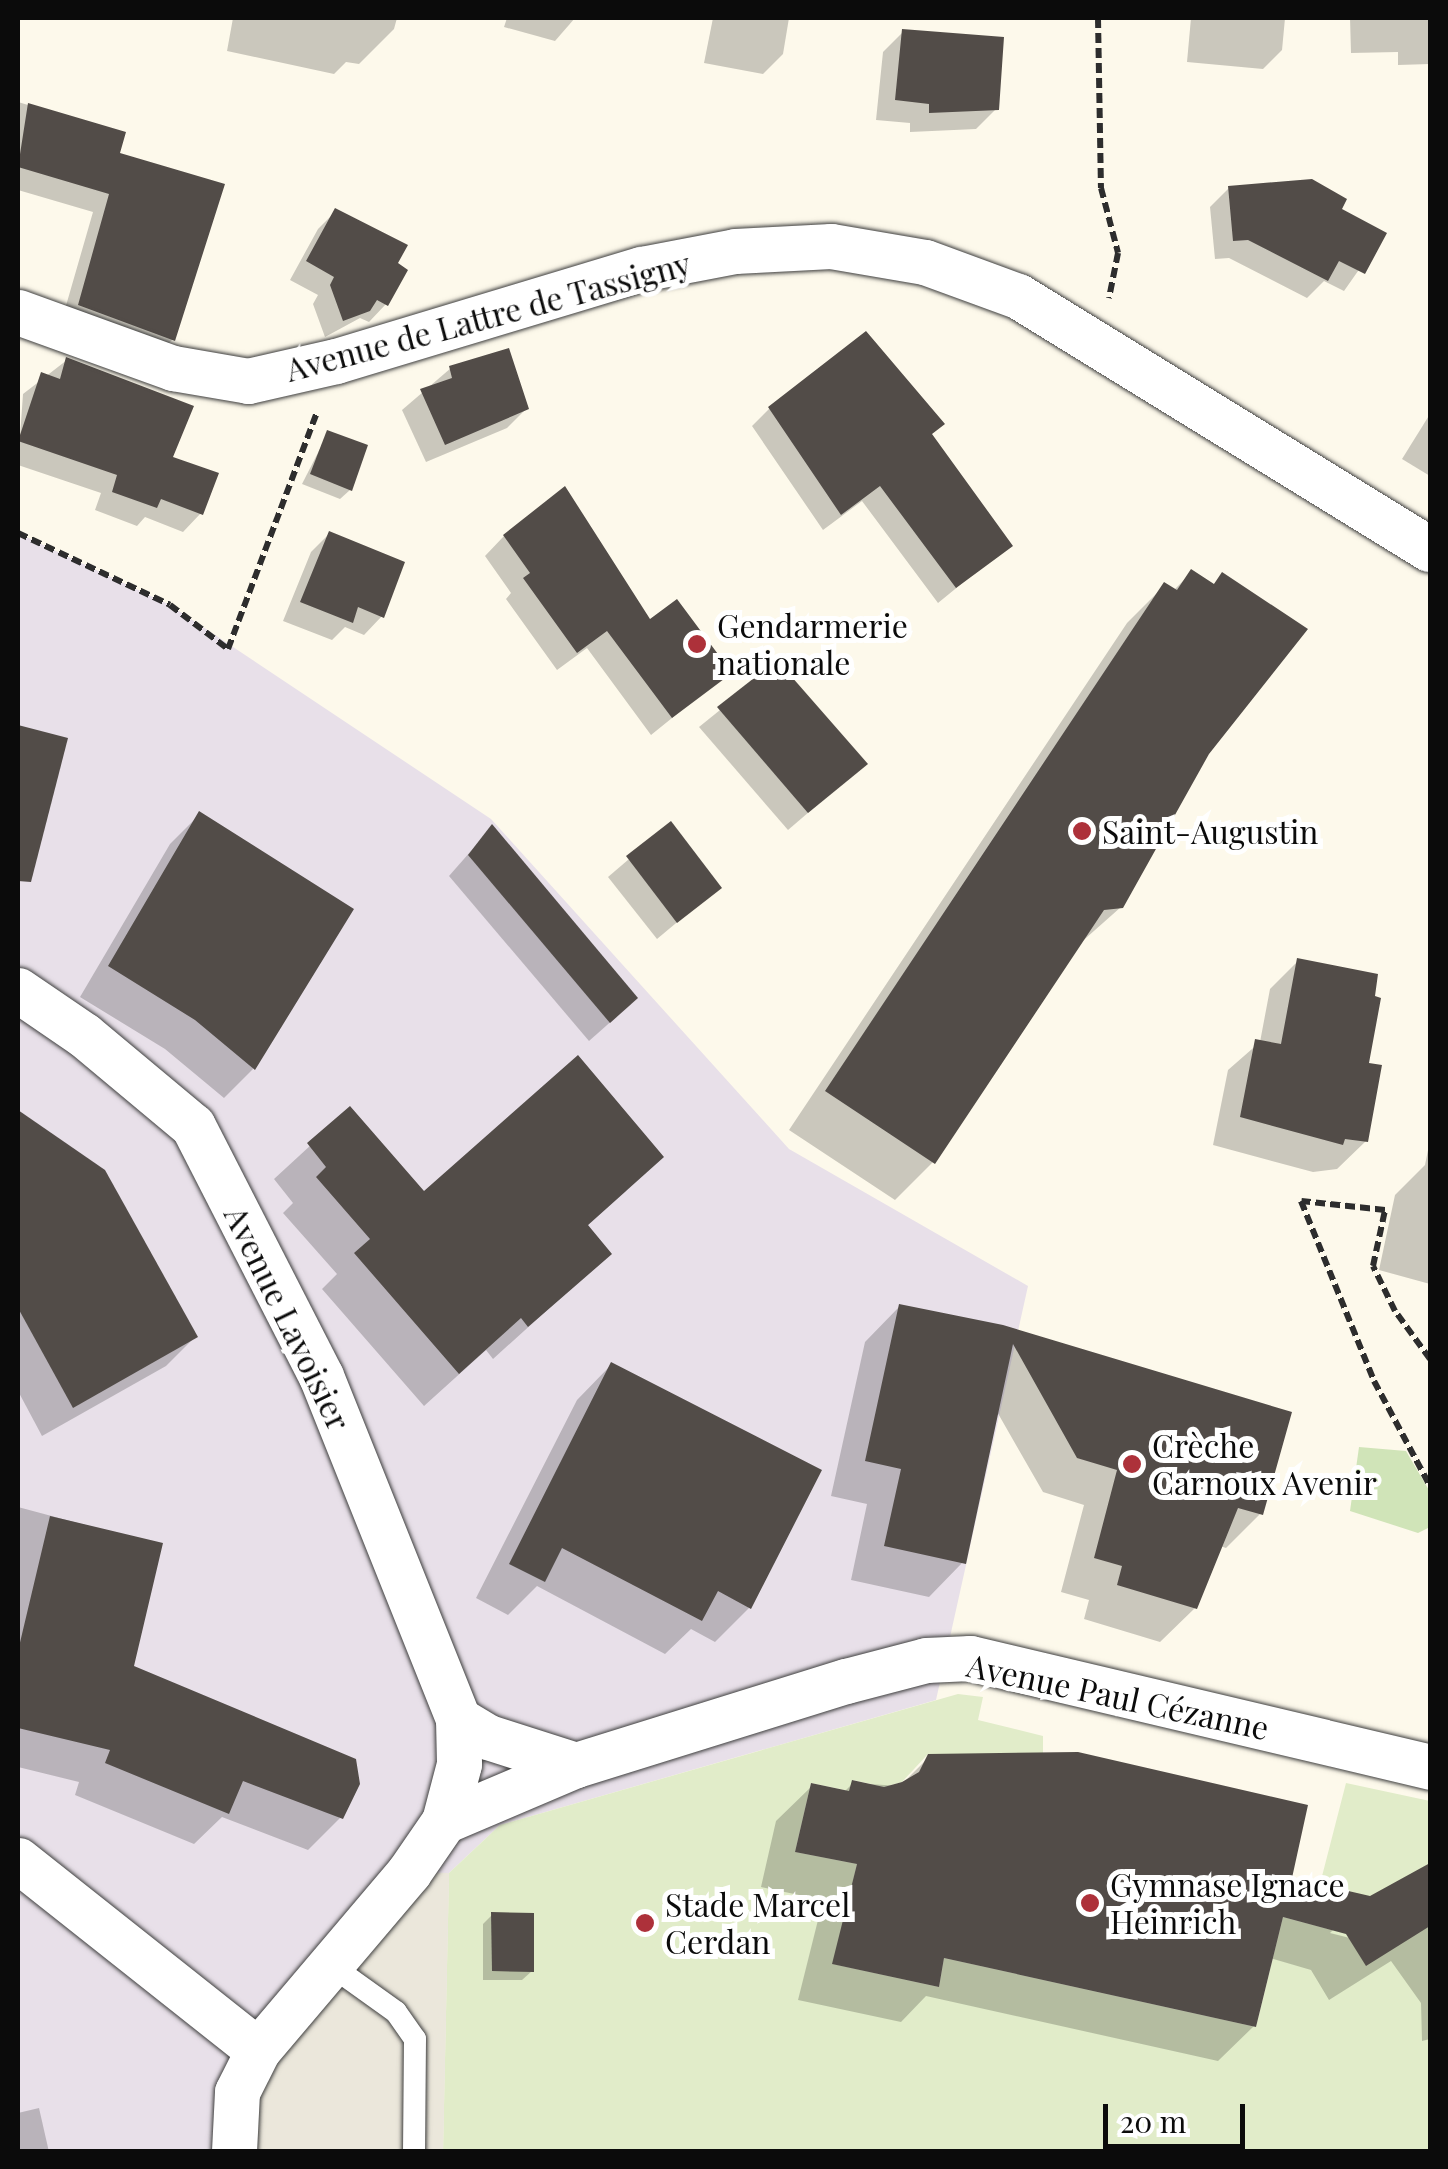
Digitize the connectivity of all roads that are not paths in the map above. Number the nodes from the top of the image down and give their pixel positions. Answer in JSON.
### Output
{"nodes":[{"id":1,"x":18,"y":312,"type":"edge"},
{"id":2,"x":1430,"y":549,"type":"edge"},
{"id":3,"x":18,"y":990,"type":"edge"},
{"id":4,"x":458,"y":1719,"type":"junction"},
{"id":5,"x":576,"y":1765,"type":"junction"},
{"id":6,"x":1430,"y":1767,"type":"edge"},
{"id":7,"x":444,"y":1821,"type":"junction"},
{"id":8,"x":18,"y":1860,"type":"edge"},
{"id":9,"x":328,"y":1964,"type":"junction"},
{"id":10,"x":258,"y":2050,"type":"junction"},
{"id":11,"x":234,"y":2152,"type":"edge"},
{"id":12,"x":414,"y":2152,"type":"edge"}],
"edges":[{"from":1,"to":2,"type":"street","name":"Avenue de Lattre de Tassigny"},
{"from":3,"to":4,"type":"street","name":"Avenue Lavoisier"},
{"from":4,"to":5,"type":"street"},
{"from":4,"to":7,"type":"street"},
{"from":5,"to":6,"type":"street","name":"Avenue Paul Cézanne"},
{"from":5,"to":7,"type":"street","name":"Avenue Paul Cézanne"},
{"from":7,"to":9,"type":"street"},
{"from":8,"to":10,"type":"street"},
{"from":9,"to":10,"type":"street"},
{"from":9,"to":12,"type":"lane"},
{"from":10,"to":11,"type":"street"}]}
